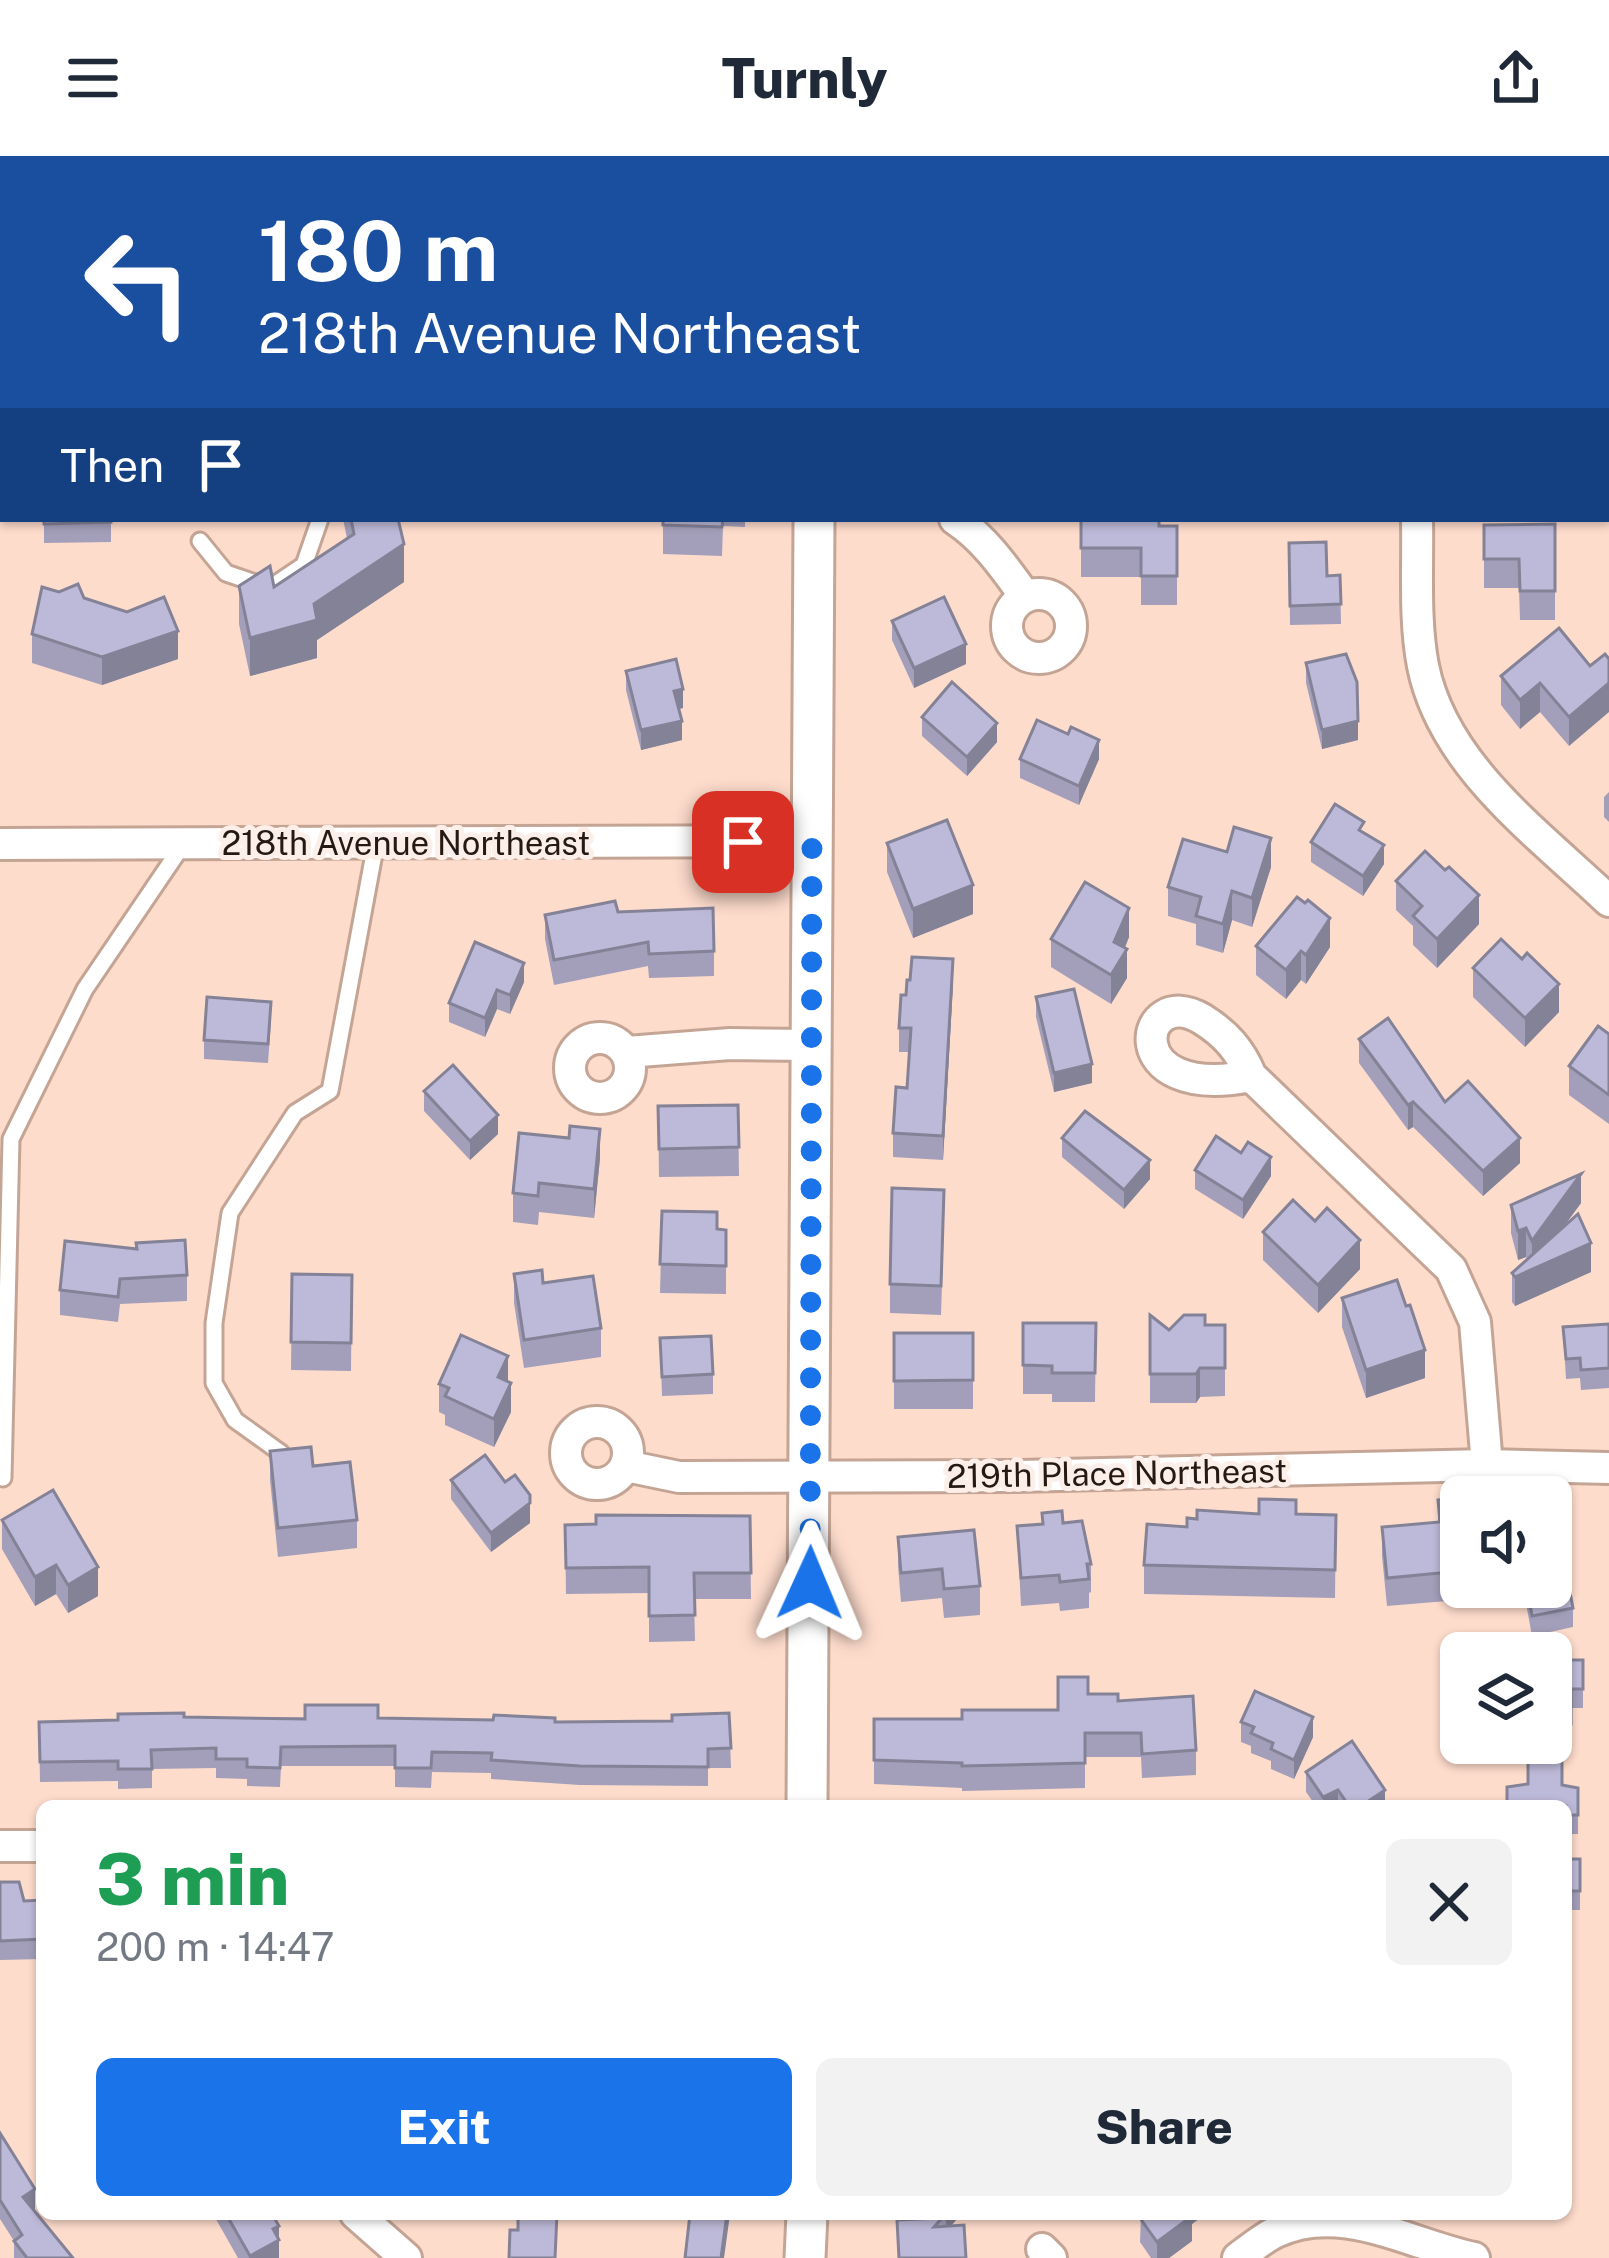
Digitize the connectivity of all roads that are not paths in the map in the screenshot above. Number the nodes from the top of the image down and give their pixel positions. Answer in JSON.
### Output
{"nodes":[{"id":1,"x":319,"y":522,"type":"edge"},
{"id":2,"x":814,"y":522,"type":"edge"},
{"id":3,"x":959,"y":522,"type":"edge"},
{"id":4,"x":1417,"y":522,"type":"edge"},
{"id":5,"x":200,"y":541,"type":"dead end"},
{"id":6,"x":1024,"y":596,"type":"dead end"},
{"id":7,"x":812,"y":842,"type":"junction"},
{"id":8,"x":184,"y":843,"type":"junction"},
{"id":9,"x":376,"y":843,"type":"junction"},
{"id":10,"x":0,"y":844,"type":"edge"},
{"id":11,"x":44,"y":844,"type":"junction"},
{"id":12,"x":0,"y":861,"type":"edge"},
{"id":13,"x":1609,"y":901,"type":"edge"},
{"id":14,"x":811,"y":1046,"type":"junction"},
{"id":15,"x":627,"y":1052,"type":"dead end"},
{"id":16,"x":1251,"y":1076,"type":"dead end"},
{"id":17,"x":281,"y":1453,"type":"edge"},
{"id":18,"x":1487,"y":1465,"type":"junction"},
{"id":19,"x":626,"y":1466,"type":"dead end"},
{"id":20,"x":1609,"y":1468,"type":"edge"},
{"id":21,"x":812,"y":1476,"type":"junction"},
{"id":22,"x":3,"y":1478,"type":"dead end"},
{"id":23,"x":808,"y":1800,"type":"edge"},
{"id":24,"x":0,"y":1846,"type":"edge"},
{"id":25,"x":36,"y":1846,"type":"edge"},
{"id":26,"x":363,"y":2220,"type":"edge"},
{"id":27,"x":807,"y":2220,"type":"edge"},
{"id":28,"x":406,"y":2258,"type":"edge"},
{"id":29,"x":805,"y":2258,"type":"edge"},
{"id":30,"x":1238,"y":2258,"type":"edge"},
{"id":31,"x":1474,"y":2258,"type":"edge"}],
"edges":[{"from":1,"to":5,"type":"lane"},
{"from":2,"to":7,"type":"street"},
{"from":3,"to":6,"type":"street"},
{"from":4,"to":13,"type":"street"},
{"from":7,"to":9,"type":"street","name":"218th Avenue Northeast"},
{"from":7,"to":14,"type":"street"},
{"from":8,"to":9,"type":"street","name":"218th Avenue Northeast"},
{"from":8,"to":11,"type":"street","name":"218th Avenue Northeast"},
{"from":8,"to":22,"type":"lane"},
{"from":9,"to":17,"type":"lane"},
{"from":10,"to":11,"type":"street","name":"218th Avenue Northeast"},
{"from":11,"to":12,"type":"lane"},
{"from":14,"to":15,"type":"street"},
{"from":14,"to":21,"type":"street"},
{"from":16,"to":18,"type":"street"},
{"from":18,"to":20,"type":"street","name":"219th Place Northeast"},
{"from":18,"to":21,"type":"street","name":"219th Place Northeast"},
{"from":19,"to":21,"type":"street","name":"219th Place Northeast"},
{"from":21,"to":23,"type":"street"},
{"from":24,"to":25,"type":"street"},
{"from":26,"to":28,"type":"street"},
{"from":27,"to":29,"type":"street"},
{"from":30,"to":31,"type":"street"}]}
